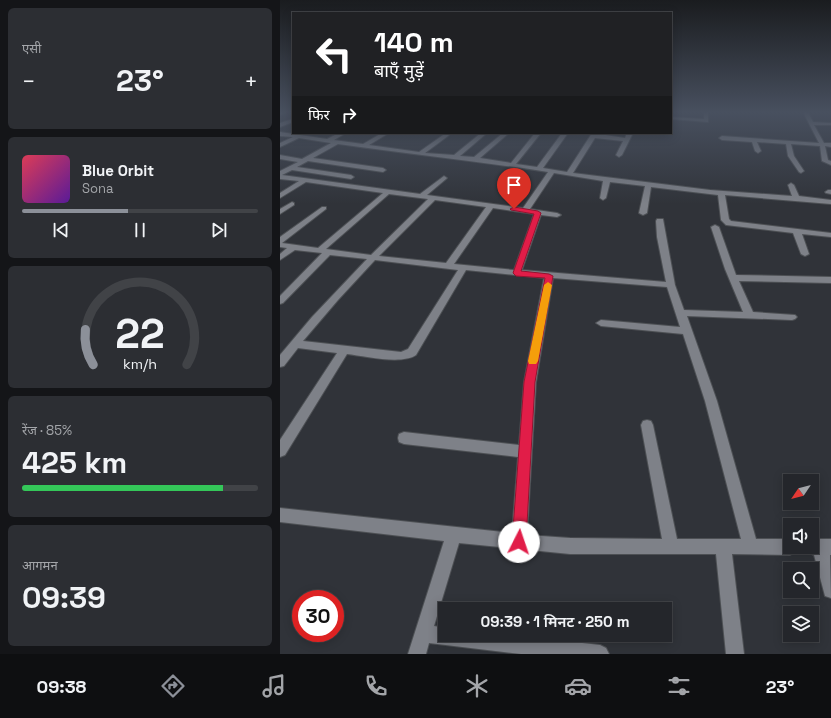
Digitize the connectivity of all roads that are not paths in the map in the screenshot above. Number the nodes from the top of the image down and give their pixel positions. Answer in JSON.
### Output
{"nodes":[{"id":1,"x":789,"y":142,"type":"edge"},
{"id":2,"x":336,"y":143,"type":"edge"},
{"id":3,"x":342,"y":143,"type":"edge"},
{"id":4,"x":369,"y":143,"type":"edge"},
{"id":5,"x":436,"y":143,"type":"edge"},
{"id":6,"x":473,"y":143,"type":"edge"},
{"id":7,"x":495,"y":143,"type":"edge"},
{"id":8,"x":530,"y":143,"type":"edge"},
{"id":9,"x":558,"y":143,"type":"edge"},
{"id":10,"x":589,"y":143,"type":"edge"},
{"id":11,"x":626,"y":143,"type":"edge"},
{"id":12,"x":755,"y":143,"type":"edge"},
{"id":13,"x":798,"y":143,"type":"edge"},
{"id":14,"x":822,"y":144,"type":"junction"},
{"id":15,"x":365,"y":145,"type":"junction"},
{"id":16,"x":831,"y":145,"type":"edge"},
{"id":17,"x":758,"y":151,"type":"dead end"},
{"id":18,"x":420,"y":154,"type":"junction"},
{"id":19,"x":619,"y":155,"type":"dead end"},
{"id":20,"x":280,"y":157,"type":"edge"},
{"id":21,"x":454,"y":158,"type":"junction"},
{"id":22,"x":475,"y":159,"type":"junction"},
{"id":23,"x":305,"y":160,"type":"junction"},
{"id":24,"x":831,"y":163,"type":"edge"},
{"id":25,"x":512,"y":165,"type":"junction"},
{"id":26,"x":290,"y":168,"type":"junction"},
{"id":27,"x":540,"y":169,"type":"junction"},
{"id":28,"x":383,"y":170,"type":"dead end"},
{"id":29,"x":552,"y":171,"type":"junction"},
{"id":30,"x":801,"y":171,"type":"dead end"},
{"id":31,"x":280,"y":174,"type":"edge"},
{"id":32,"x":569,"y":174,"type":"junction"},
{"id":33,"x":280,"y":177,"type":"edge"},
{"id":34,"x":351,"y":177,"type":"dead end"},
{"id":35,"x":444,"y":178,"type":"dead end"},
{"id":36,"x":607,"y":180,"type":"junction"},
{"id":37,"x":304,"y":181,"type":"junction"},
{"id":38,"x":648,"y":185,"type":"junction"},
{"id":39,"x":791,"y":185,"type":"dead end"},
{"id":40,"x":389,"y":191,"type":"junction"},
{"id":41,"x":721,"y":193,"type":"junction"},
{"id":42,"x":280,"y":196,"type":"edge"},
{"id":43,"x":422,"y":196,"type":"junction"},
{"id":44,"x":433,"y":198,"type":"junction"},
{"id":45,"x":603,"y":198,"type":"dead end"},
{"id":46,"x":796,"y":198,"type":"junction"},
{"id":47,"x":831,"y":202,"type":"edge"},
{"id":48,"x":292,"y":204,"type":"dead end"},
{"id":49,"x":491,"y":206,"type":"junction"},
{"id":50,"x":324,"y":208,"type":"dead end"},
{"id":51,"x":525,"y":211,"type":"junction"},
{"id":52,"x":280,"y":212,"type":"edge"},
{"id":53,"x":538,"y":213,"type":"junction"},
{"id":54,"x":643,"y":213,"type":"dead end"},
{"id":55,"x":557,"y":215,"type":"dead end"},
{"id":56,"x":660,"y":221,"type":"dead end"},
{"id":57,"x":715,"y":227,"type":"dead end"},
{"id":58,"x":797,"y":232,"type":"junction"},
{"id":59,"x":831,"y":235,"type":"edge"},
{"id":60,"x":280,"y":241,"type":"edge"},
{"id":61,"x":280,"y":245,"type":"edge"},
{"id":62,"x":292,"y":247,"type":"junction"},
{"id":63,"x":324,"y":252,"type":"junction"},
{"id":64,"x":805,"y":254,"type":"dead end"},
{"id":65,"x":280,"y":258,"type":"edge"},
{"id":66,"x":371,"y":258,"type":"junction"},
{"id":67,"x":448,"y":267,"type":"junction"},
{"id":68,"x":463,"y":268,"type":"junction"},
{"id":69,"x":516,"y":273,"type":"junction"},
{"id":70,"x":549,"y":276,"type":"junction"},
{"id":71,"x":733,"y":278,"type":"junction"},
{"id":72,"x":831,"y":280,"type":"edge"},
{"id":73,"x":671,"y":285,"type":"junction"},
{"id":74,"x":280,"y":301,"type":"edge"},
{"id":75,"x":680,"y":313,"type":"junction"},
{"id":76,"x":750,"y":316,"type":"junction"},
{"id":77,"x":792,"y":317,"type":"dead end"},
{"id":78,"x":601,"y":323,"type":"dead end"},
{"id":79,"x":686,"y":331,"type":"junction"},
{"id":80,"x":294,"y":344,"type":"junction"},
{"id":81,"x":344,"y":350,"type":"junction"},
{"id":82,"x":280,"y":362,"type":"edge"},
{"id":83,"x":647,"y":425,"type":"dead end"},
{"id":84,"x":404,"y":438,"type":"dead end"},
{"id":85,"x":280,"y":451,"type":"edge"},
{"id":86,"x":525,"y":452,"type":"junction"},
{"id":87,"x":280,"y":515,"type":"edge"},
{"id":88,"x":454,"y":534,"type":"junction"},
{"id":89,"x":519,"y":542,"type":"junction"},
{"id":90,"x":671,"y":546,"type":"junction"},
{"id":91,"x":750,"y":546,"type":"junction"},
{"id":92,"x":723,"y":547,"type":"junction"},
{"id":93,"x":783,"y":547,"type":"edge"},
{"id":94,"x":821,"y":547,"type":"edge"},
{"id":95,"x":831,"y":590,"type":"edge"},
{"id":96,"x":423,"y":634,"type":"junction"},
{"id":97,"x":417,"y":654,"type":"edge"},
{"id":98,"x":600,"y":654,"type":"edge"},
{"id":99,"x":735,"y":654,"type":"edge"}],
"edges":[{"from":1,"to":30,"type":"street"},
{"from":2,"to":23,"type":"street"},
{"from":3,"to":15,"type":"street"},
{"from":4,"to":15,"type":"street"},
{"from":5,"to":18,"type":"street"},
{"from":6,"to":21,"type":"street"},
{"from":7,"to":22,"type":"street"},
{"from":8,"to":25,"type":"street"},
{"from":9,"to":27,"type":"street"},
{"from":10,"to":32,"type":"street"},
{"from":11,"to":19,"type":"street"},
{"from":12,"to":17,"type":"street"},
{"from":13,"to":14,"type":"street"},
{"from":14,"to":16,"type":"street"},
{"from":14,"to":24,"type":"street"},
{"from":15,"to":18,"type":"street"},
{"from":18,"to":21,"type":"street"},
{"from":20,"to":23,"type":"street"},
{"from":21,"to":22,"type":"street"},
{"from":22,"to":25,"type":"street"},
{"from":23,"to":26,"type":"street"},
{"from":23,"to":28,"type":"street"},
{"from":25,"to":27,"type":"street"},
{"from":26,"to":31,"type":"street"},
{"from":26,"to":34,"type":"street"},
{"from":27,"to":29,"type":"street"},
{"from":29,"to":32,"type":"street"},
{"from":29,"to":51,"type":"street"},
{"from":32,"to":36,"type":"street"},
{"from":33,"to":37,"type":"street"},
{"from":35,"to":43,"type":"street"},
{"from":36,"to":38,"type":"street"},
{"from":36,"to":45,"type":"street"},
{"from":37,"to":40,"type":"street"},
{"from":37,"to":42,"type":"street"},
{"from":38,"to":41,"type":"street"},
{"from":38,"to":54,"type":"street"},
{"from":39,"to":46,"type":"street"},
{"from":40,"to":43,"type":"street"},
{"from":40,"to":63,"type":"street"},
{"from":41,"to":46,"type":"street"},
{"from":41,"to":58,"type":"street"},
{"from":43,"to":44,"type":"street"},
{"from":44,"to":49,"type":"street"},
{"from":44,"to":66,"type":"street"},
{"from":46,"to":47,"type":"street"},
{"from":48,"to":52,"type":"street"},
{"from":49,"to":51,"type":"street"},
{"from":49,"to":67,"type":"street"},
{"from":50,"to":60,"type":"street"},
{"from":51,"to":53,"type":"street"},
{"from":53,"to":55,"type":"street"},
{"from":53,"to":69,"type":"street"},
{"from":56,"to":73,"type":"street"},
{"from":57,"to":71,"type":"street"},
{"from":58,"to":59,"type":"street"},
{"from":58,"to":64,"type":"street"},
{"from":61,"to":62,"type":"street"},
{"from":62,"to":63,"type":"street"},
{"from":62,"to":65,"type":"street"},
{"from":63,"to":66,"type":"street"},
{"from":63,"to":74,"type":"street"},
{"from":66,"to":67,"type":"street"},
{"from":66,"to":80,"type":"street"},
{"from":67,"to":68,"type":"street"},
{"from":68,"to":69,"type":"street"},
{"from":68,"to":81,"type":"street"},
{"from":69,"to":70,"type":"street"},
{"from":70,"to":73,"type":"street"},
{"from":70,"to":86,"type":"street"},
{"from":71,"to":72,"type":"street"},
{"from":71,"to":76,"type":"street"},
{"from":73,"to":75,"type":"street"},
{"from":75,"to":76,"type":"street"},
{"from":75,"to":79,"type":"street"},
{"from":76,"to":77,"type":"street"},
{"from":78,"to":79,"type":"street"},
{"from":79,"to":91,"type":"street"},
{"from":80,"to":81,"type":"street"},
{"from":80,"to":82,"type":"street"},
{"from":81,"to":85,"type":"street"},
{"from":83,"to":90,"type":"street"},
{"from":84,"to":86,"type":"street"},
{"from":86,"to":89,"type":"street"},
{"from":87,"to":88,"type":"street"},
{"from":88,"to":89,"type":"street"},
{"from":88,"to":96,"type":"street"},
{"from":89,"to":90,"type":"street"},
{"from":90,"to":92,"type":"street"},
{"from":91,"to":92,"type":"street"},
{"from":91,"to":93,"type":"street"},
{"from":92,"to":99,"type":"street"},
{"from":94,"to":95,"type":"street"},
{"from":96,"to":97,"type":"street"},
{"from":96,"to":98,"type":"street"}]}
